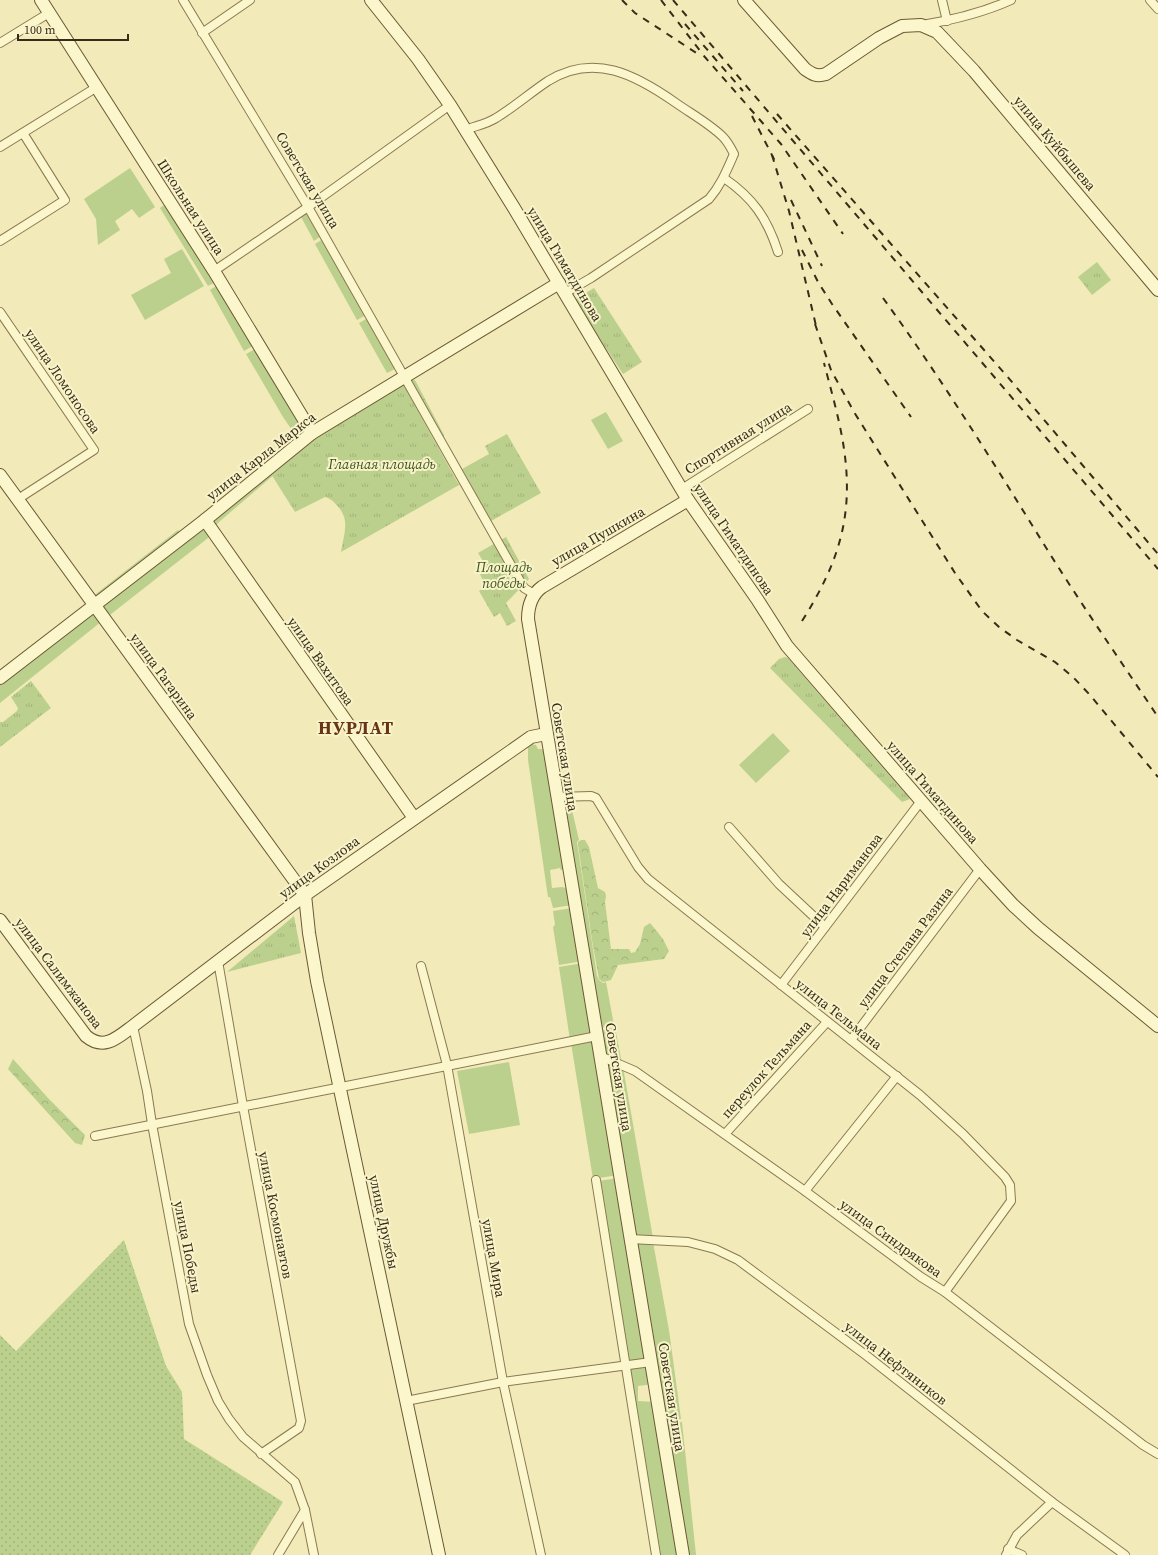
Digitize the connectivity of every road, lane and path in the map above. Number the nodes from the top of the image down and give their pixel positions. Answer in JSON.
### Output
{"nodes":[{"id":1,"x":41,"y":0,"type":"edge"},
{"id":2,"x":183,"y":0,"type":"edge"},
{"id":3,"x":250,"y":0,"type":"edge"},
{"id":4,"x":371,"y":0,"type":"edge"},
{"id":5,"x":744,"y":0,"type":"edge"},
{"id":6,"x":942,"y":0,"type":"edge"},
{"id":7,"x":1011,"y":0,"type":"edge"},
{"id":8,"x":1150,"y":0,"type":"edge"},
{"id":9,"x":1158,"y":9,"type":"edge"},
{"id":10,"x":49,"y":13,"type":"junction"},
{"id":11,"x":947,"y":21,"type":"junction"},
{"id":12,"x":921,"y":25,"type":"junction"},
{"id":13,"x":202,"y":33,"type":"junction"},
{"id":14,"x":0,"y":43,"type":"edge"},
{"id":15,"x":97,"y":87,"type":"junction"},
{"id":16,"x":450,"y":105,"type":"junction"},
{"id":17,"x":465,"y":130,"type":"junction"},
{"id":18,"x":23,"y":133,"type":"junction"},
{"id":19,"x":0,"y":147,"type":"edge"},
{"id":20,"x":724,"y":178,"type":"junction"},
{"id":21,"x":308,"y":207,"type":"junction"},
{"id":22,"x":0,"y":241,"type":"edge"},
{"id":23,"x":778,"y":252,"type":"dead end"},
{"id":24,"x":214,"y":270,"type":"junction"},
{"id":25,"x":562,"y":288,"type":"junction"},
{"id":26,"x":1158,"y":290,"type":"edge"},
{"id":27,"x":0,"y":312,"type":"edge"},
{"id":28,"x":405,"y":377,"type":"junction"},
{"id":29,"x":808,"y":409,"type":"dead end"},
{"id":30,"x":312,"y":433,"type":"junction"},
{"id":31,"x":0,"y":475,"type":"edge"},
{"id":32,"x":682,"y":489,"type":"junction"},
{"id":33,"x":18,"y":500,"type":"junction"},
{"id":34,"x":688,"y":500,"type":"junction"},
{"id":35,"x":204,"y":520,"type":"junction"},
{"id":36,"x":532,"y":599,"type":"junction"},
{"id":37,"x":94,"y":605,"type":"junction"},
{"id":38,"x":0,"y":678,"type":"edge"},
{"id":39,"x":546,"y":734,"type":"junction"},
{"id":40,"x":557,"y":797,"type":"junction"},
{"id":41,"x":921,"y":801,"type":"junction"},
{"id":42,"x":414,"y":818,"type":"junction"},
{"id":43,"x":730,"y":827,"type":"dead end"},
{"id":44,"x":980,"y":869,"type":"junction"},
{"id":45,"x":305,"y":895,"type":"junction"},
{"id":46,"x":0,"y":920,"type":"edge"},
{"id":47,"x":825,"y":927,"type":"junction"},
{"id":48,"x":218,"y":961,"type":"junction"},
{"id":49,"x":422,"y":966,"type":"dead end"},
{"id":50,"x":781,"y":985,"type":"junction"},
{"id":51,"x":828,"y":1022,"type":"junction"},
{"id":52,"x":133,"y":1026,"type":"junction"},
{"id":53,"x":1158,"y":1026,"type":"edge"},
{"id":54,"x":596,"y":1036,"type":"junction"},
{"id":55,"x":118,"y":1038,"type":"joint"},
{"id":56,"x":851,"y":1040,"type":"junction"},
{"id":57,"x":600,"y":1056,"type":"junction"},
{"id":58,"x":447,"y":1065,"type":"junction"},
{"id":59,"x":897,"y":1076,"type":"junction"},
{"id":60,"x":340,"y":1087,"type":"junction"},
{"id":61,"x":243,"y":1106,"type":"junction"},
{"id":62,"x":152,"y":1124,"type":"junction"},
{"id":63,"x":725,"y":1134,"type":"junction"},
{"id":64,"x":95,"y":1136,"type":"dead end"},
{"id":65,"x":596,"y":1180,"type":"dead end"},
{"id":66,"x":805,"y":1191,"type":"junction"},
{"id":67,"x":630,"y":1239,"type":"junction"},
{"id":68,"x":945,"y":1292,"type":"junction"},
{"id":69,"x":651,"y":1362,"type":"junction"},
{"id":70,"x":625,"y":1365,"type":"junction"},
{"id":71,"x":503,"y":1382,"type":"junction"},
{"id":72,"x":406,"y":1401,"type":"junction"},
{"id":73,"x":261,"y":1454,"type":"junction"},
{"id":74,"x":1158,"y":1454,"type":"edge"},
{"id":75,"x":1052,"y":1502,"type":"junction"},
{"id":76,"x":305,"y":1510,"type":"junction"},
{"id":77,"x":1007,"y":1552,"type":"edge"},
{"id":78,"x":278,"y":1555,"type":"edge"},
{"id":79,"x":314,"y":1555,"type":"edge"},
{"id":80,"x":439,"y":1555,"type":"edge"},
{"id":81,"x":541,"y":1555,"type":"edge"},
{"id":82,"x":656,"y":1555,"type":"edge"},
{"id":83,"x":683,"y":1555,"type":"edge"},
{"id":84,"x":1022,"y":1555,"type":"edge"},
{"id":85,"x":1125,"y":1555,"type":"edge"}],
"edges":[{"from":1,"to":10,"type":"street","name":"Школьная улица"},
{"from":2,"to":13,"type":"street","name":"Советская улица"},
{"from":3,"to":13,"type":"street"},
{"from":4,"to":16,"type":"street","name":"улица Гиматдинова"},
{"from":5,"to":12,"type":"street"},
{"from":6,"to":11,"type":"street"},
{"from":7,"to":11,"type":"street"},
{"from":8,"to":9,"type":"street"},
{"from":10,"to":14,"type":"street"},
{"from":10,"to":15,"type":"street","name":"Школьная улица"},
{"from":11,"to":12,"type":"street"},
{"from":12,"to":26,"type":"street","name":"улица Куйбышева"},
{"from":13,"to":21,"type":"street","name":"Советская улица"},
{"from":15,"to":18,"type":"street"},
{"from":15,"to":24,"type":"street","name":"Школьная улица"},
{"from":16,"to":17,"type":"street","name":"улица Гиматдинова"},
{"from":16,"to":21,"type":"street"},
{"from":17,"to":20,"type":"street"},
{"from":17,"to":25,"type":"street","name":"улица Гиматдинова"},
{"from":18,"to":19,"type":"street"},
{"from":18,"to":22,"type":"street"},
{"from":20,"to":23,"type":"street"},
{"from":20,"to":25,"type":"street"},
{"from":21,"to":24,"type":"street"},
{"from":21,"to":28,"type":"street","name":"Советская улица"},
{"from":24,"to":30,"type":"street","name":"Школьная улица"},
{"from":25,"to":28,"type":"street","name":"улица Карла Маркса"},
{"from":25,"to":32,"type":"street","name":"улица Гиматдинова"},
{"from":27,"to":33,"type":"street","name":"улица Ломоносова"},
{"from":28,"to":30,"type":"street","name":"улица Карла Маркса"},
{"from":28,"to":36,"type":"street","name":"Советская улица"},
{"from":29,"to":32,"type":"street","name":"Спортивная улица"},
{"from":30,"to":35,"type":"street","name":"улица Карла Маркса"},
{"from":31,"to":33,"type":"street","name":"улица Гагарина"},
{"from":32,"to":34,"type":"street","name":"улица Гиматдинова"},
{"from":33,"to":37,"type":"street","name":"улица Гагарина"},
{"from":34,"to":36,"type":"street","name":"улица Пушкина"},
{"from":34,"to":41,"type":"street","name":"улица Гиматдинова"},
{"from":35,"to":37,"type":"street","name":"улица Карла Маркса"},
{"from":35,"to":42,"type":"street","name":"улица Вахитова"},
{"from":36,"to":39,"type":"street","name":"Советская улица"},
{"from":37,"to":38,"type":"street","name":"улица Карла Маркса"},
{"from":37,"to":45,"type":"street","name":"улица Гагарина"},
{"from":39,"to":40,"type":"street","name":"Советская улица"},
{"from":39,"to":42,"type":"street","name":"улица Козлова"},
{"from":40,"to":50,"type":"street","name":"улица Тельмана"},
{"from":40,"to":54,"type":"street","name":"Советская улица"},
{"from":41,"to":44,"type":"street","name":"улица Гиматдинова"},
{"from":41,"to":47,"type":"street","name":"улица Нариманова"},
{"from":42,"to":45,"type":"street","name":"улица Козлова"},
{"from":43,"to":47,"type":"street"},
{"from":44,"to":53,"type":"street","name":"улица Гиматдинова"},
{"from":44,"to":56,"type":"street","name":"улица Степана Разина"},
{"from":45,"to":48,"type":"street","name":"улица Козлова"},
{"from":45,"to":60,"type":"street","name":"улица Дружбы"},
{"from":46,"to":55,"type":"street","name":"улица Салимжанова"},
{"from":47,"to":50,"type":"street","name":"улица Нариманова"},
{"from":48,"to":52,"type":"street","name":"улица Козлова"},
{"from":48,"to":61,"type":"street","name":"улица Космонавтов"},
{"from":49,"to":58,"type":"street","name":"улица Мира"},
{"from":50,"to":51,"type":"street","name":"улица Тельмана"},
{"from":51,"to":56,"type":"street","name":"улица Тельмана"},
{"from":51,"to":63,"type":"street","name":"переулок Тельмана"},
{"from":52,"to":55,"type":"street","name":"улица Козлова"},
{"from":52,"to":62,"type":"street","name":"улица Победы"},
{"from":54,"to":57,"type":"street","name":"Советская улица"},
{"from":54,"to":58,"type":"street"},
{"from":56,"to":59,"type":"street","name":"улица Тельмана"},
{"from":57,"to":63,"type":"street","name":"улица Синдрякова"},
{"from":57,"to":67,"type":"street","name":"Советская улица"},
{"from":58,"to":60,"type":"street"},
{"from":58,"to":71,"type":"street","name":"улица Мира"},
{"from":59,"to":66,"type":"street"},
{"from":59,"to":68,"type":"street","name":"улица Тельмана"},
{"from":60,"to":61,"type":"street"},
{"from":60,"to":72,"type":"street","name":"улица Дружбы"},
{"from":61,"to":62,"type":"street"},
{"from":61,"to":73,"type":"street","name":"улица Космонавтов"},
{"from":62,"to":64,"type":"street"},
{"from":62,"to":73,"type":"street","name":"улица Победы"},
{"from":63,"to":66,"type":"street","name":"улица Синдрякова"},
{"from":65,"to":70,"type":"street"},
{"from":66,"to":68,"type":"street","name":"улица Синдрякова"},
{"from":67,"to":69,"type":"street","name":"Советская улица"},
{"from":67,"to":75,"type":"street","name":"улица Нефтяников"},
{"from":68,"to":74,"type":"street","name":"улица Синдрякова"},
{"from":69,"to":70,"type":"street"},
{"from":69,"to":83,"type":"street","name":"Советская улица"},
{"from":70,"to":71,"type":"street"},
{"from":70,"to":82,"type":"street"},
{"from":71,"to":72,"type":"street"},
{"from":71,"to":81,"type":"street","name":"улица Мира"},
{"from":72,"to":80,"type":"street","name":"улица Дружбы"},
{"from":73,"to":76,"type":"street","name":"улица Победы"},
{"from":75,"to":77,"type":"street"},
{"from":75,"to":85,"type":"street","name":"улица Нефтяников"},
{"from":76,"to":78,"type":"street"},
{"from":76,"to":79,"type":"street"},
{"from":77,"to":84,"type":"street"}]}
